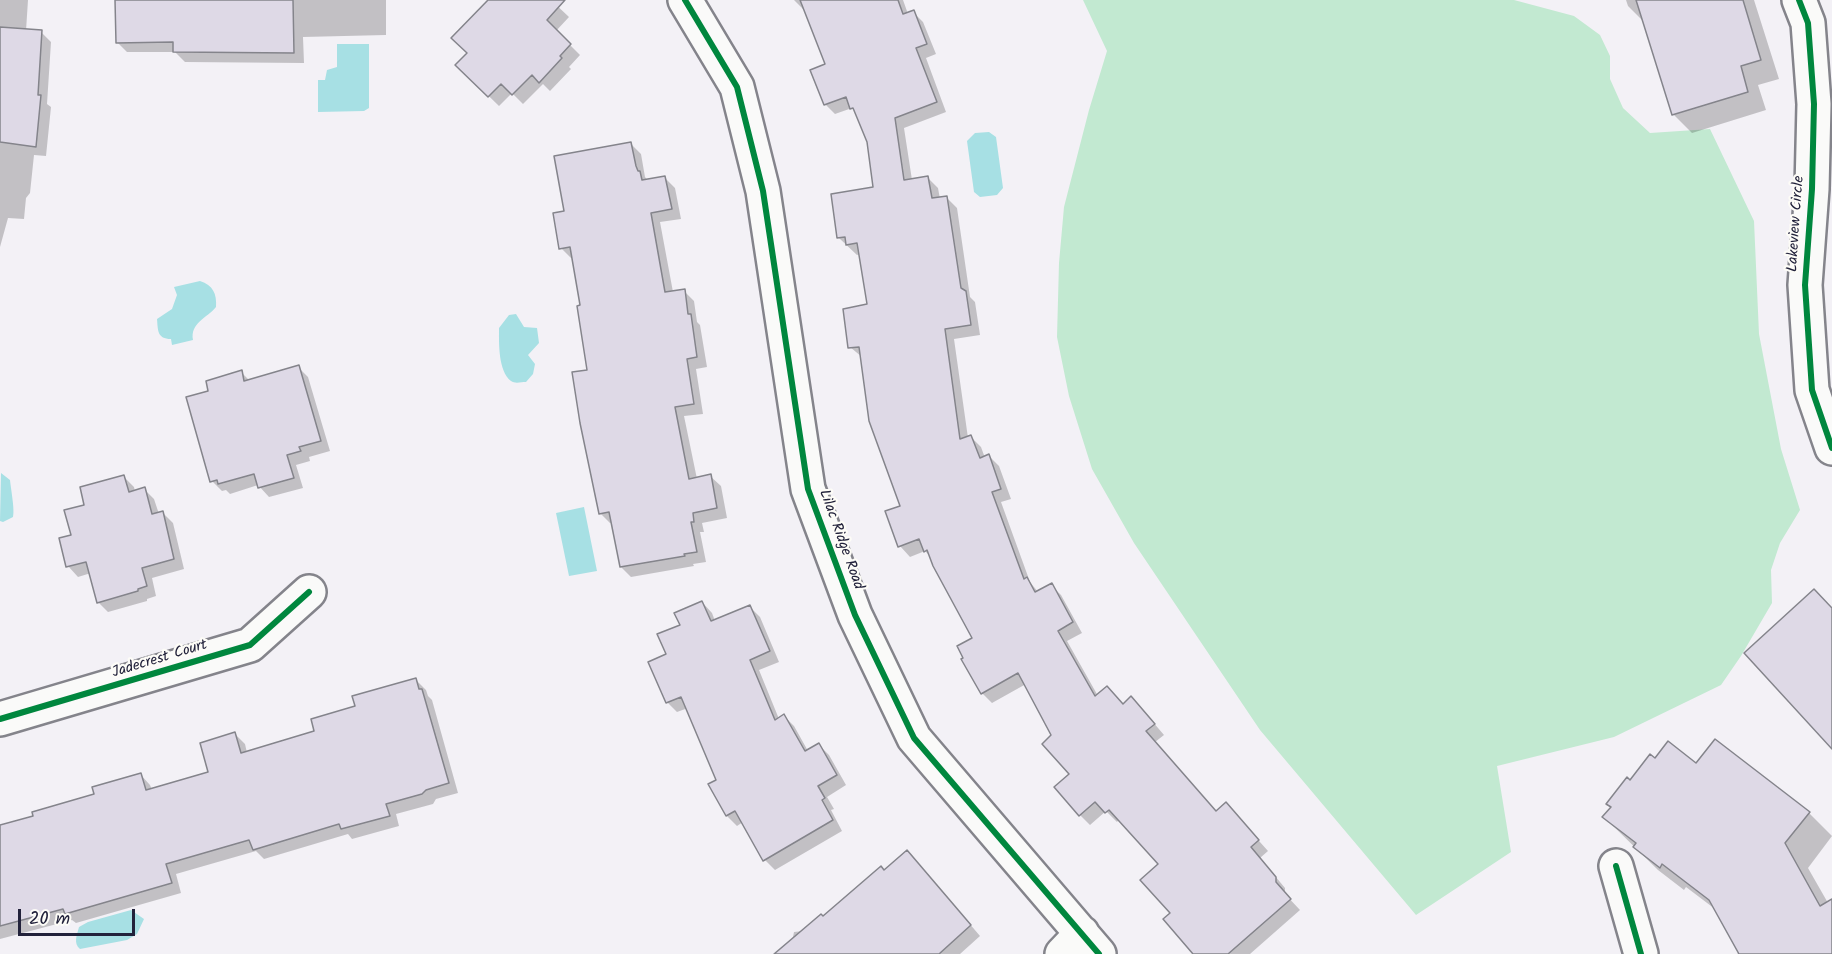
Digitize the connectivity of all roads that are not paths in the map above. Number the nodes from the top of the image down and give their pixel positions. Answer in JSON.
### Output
{"nodes":[{"id":1,"x":685,"y":0,"type":"edge"},
{"id":2,"x":1799,"y":0,"type":"edge"},
{"id":3,"x":1822,"y":191,"type":"edge"},
{"id":4,"x":1832,"y":448,"type":"edge"},
{"id":5,"x":309,"y":592,"type":"dead end"},
{"id":6,"x":0,"y":719,"type":"edge"},
{"id":7,"x":1616,"y":866,"type":"dead end"},
{"id":8,"x":1081,"y":947,"type":"edge"},
{"id":9,"x":1641,"y":954,"type":"edge"}],
"edges":[{"from":1,"to":8,"type":"street","name":"Lilac Ridge Road"},
{"from":2,"to":3,"type":"street","name":"Lakeview Circle"},
{"from":3,"to":4,"type":"street","name":"Lakeview Circle"},
{"from":5,"to":6,"type":"street","name":"Jadecrest Court"},
{"from":7,"to":9,"type":"street"}]}
